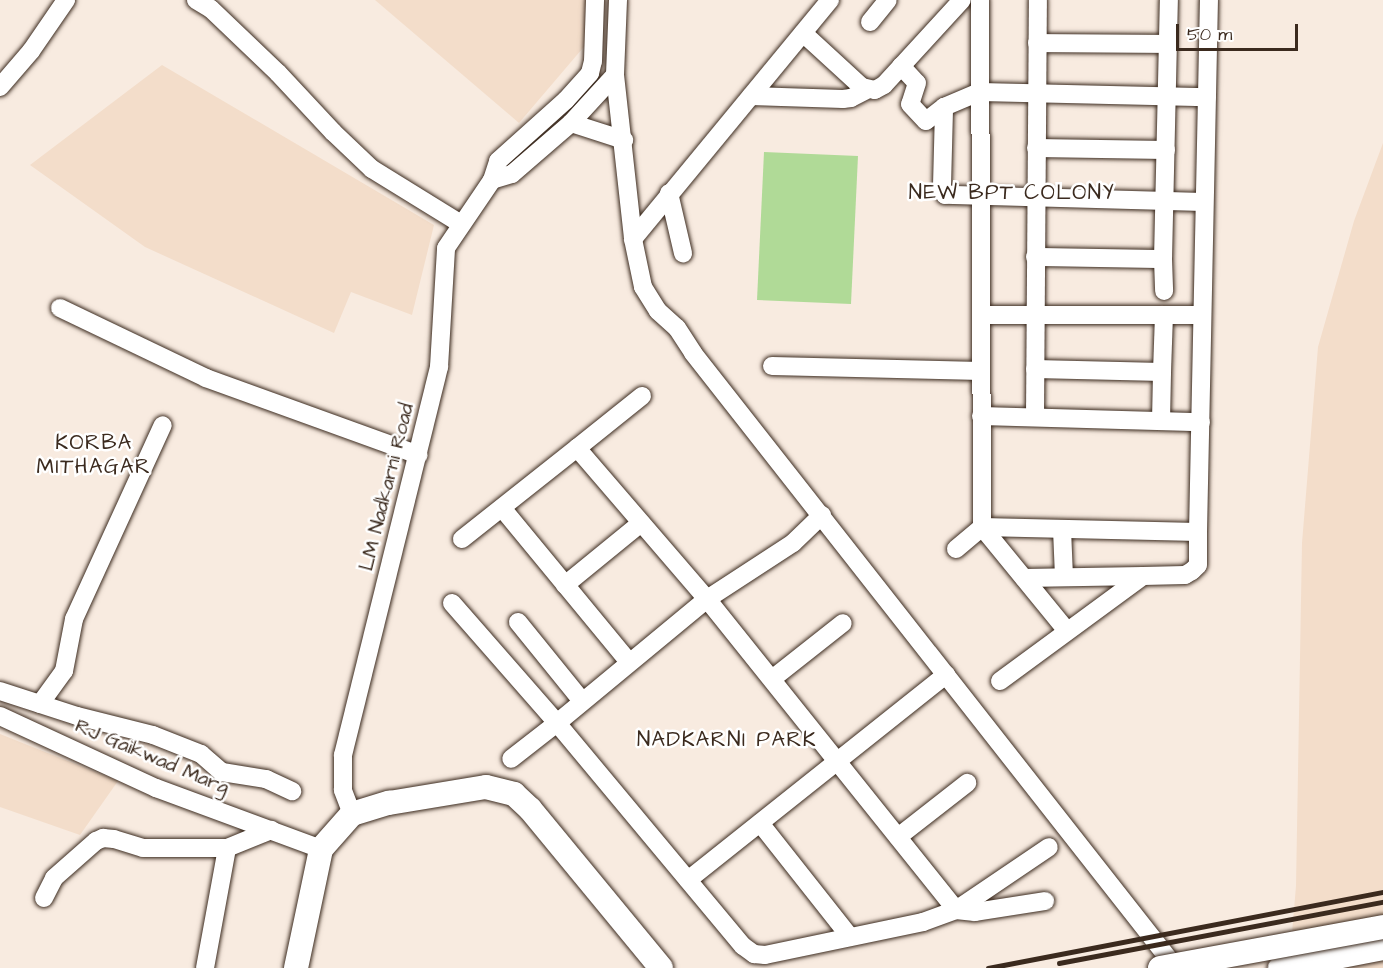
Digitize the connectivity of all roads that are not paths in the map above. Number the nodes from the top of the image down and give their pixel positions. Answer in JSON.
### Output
{"nodes":[{"id":1,"x":66,"y":0,"type":"edge"},
{"id":2,"x":196,"y":0,"type":"edge"},
{"id":3,"x":595,"y":0,"type":"edge"},
{"id":4,"x":618,"y":0,"type":"edge"},
{"id":5,"x":830,"y":0,"type":"edge"},
{"id":6,"x":888,"y":0,"type":"edge"},
{"id":7,"x":962,"y":0,"type":"edge"},
{"id":8,"x":980,"y":0,"type":"edge"},
{"id":9,"x":1038,"y":0,"type":"edge"},
{"id":10,"x":1169,"y":0,"type":"edge"},
{"id":11,"x":1209,"y":0,"type":"edge"},
{"id":12,"x":870,"y":22,"type":"dead end"},
{"id":13,"x":803,"y":33,"type":"junction"},
{"id":14,"x":1037,"y":43,"type":"junction"},
{"id":15,"x":1167,"y":44,"type":"junction"},
{"id":16,"x":901,"y":66,"type":"junction"},
{"id":17,"x":590,"y":73,"type":"junction"},
{"id":18,"x":615,"y":75,"type":"junction"},
{"id":19,"x":0,"y":87,"type":"edge"},
{"id":20,"x":867,"y":90,"type":"junction"},
{"id":21,"x":980,"y":92,"type":"junction"},
{"id":22,"x":1037,"y":92,"type":"junction"},
{"id":23,"x":751,"y":96,"type":"junction"},
{"id":24,"x":1166,"y":96,"type":"junction"},
{"id":25,"x":1207,"y":97,"type":"junction"},
{"id":26,"x":944,"y":107,"type":"junction"},
{"id":27,"x":571,"y":123,"type":"junction"},
{"id":28,"x":624,"y":140,"type":"junction"},
{"id":29,"x":1036,"y":148,"type":"junction"},
{"id":30,"x":1166,"y":150,"type":"junction"},
{"id":31,"x":492,"y":180,"type":"junction"},
{"id":32,"x":669,"y":193,"type":"junction"},
{"id":33,"x":980,"y":198,"type":"junction"},
{"id":34,"x":1036,"y":198,"type":"junction"},
{"id":35,"x":1165,"y":202,"type":"junction"},
{"id":36,"x":1203,"y":202,"type":"junction"},
{"id":37,"x":461,"y":224,"type":"junction"},
{"id":38,"x":633,"y":239,"type":"junction"},
{"id":39,"x":683,"y":253,"type":"dead end"},
{"id":40,"x":1035,"y":257,"type":"junction"},
{"id":41,"x":1163,"y":259,"type":"junction"},
{"id":42,"x":1164,"y":291,"type":"dead end"},
{"id":43,"x":60,"y":308,"type":"dead end"},
{"id":44,"x":981,"y":315,"type":"junction"},
{"id":45,"x":1035,"y":315,"type":"junction"},
{"id":46,"x":1164,"y":315,"type":"junction"},
{"id":47,"x":1202,"y":315,"type":"junction"},
{"id":48,"x":772,"y":366,"type":"dead end"},
{"id":49,"x":1035,"y":369,"type":"junction"},
{"id":50,"x":981,"y":371,"type":"junction"},
{"id":51,"x":1162,"y":372,"type":"junction"},
{"id":52,"x":642,"y":396,"type":"dead end"},
{"id":53,"x":981,"y":416,"type":"junction"},
{"id":54,"x":1035,"y":416,"type":"junction"},
{"id":55,"x":1161,"y":421,"type":"junction"},
{"id":56,"x":1202,"y":422,"type":"junction"},
{"id":57,"x":163,"y":425,"type":"dead end"},
{"id":58,"x":577,"y":448,"type":"junction"},
{"id":59,"x":419,"y":455,"type":"junction"},
{"id":60,"x":502,"y":508,"type":"junction"},
{"id":61,"x":822,"y":515,"type":"junction"},
{"id":62,"x":641,"y":523,"type":"junction"},
{"id":63,"x":982,"y":527,"type":"junction"},
{"id":64,"x":1062,"y":529,"type":"junction"},
{"id":65,"x":1198,"y":532,"type":"junction"},
{"id":66,"x":462,"y":539,"type":"dead end"},
{"id":67,"x":956,"y":549,"type":"dead end"},
{"id":68,"x":1143,"y":576,"type":"junction"},
{"id":69,"x":1064,"y":577,"type":"junction"},
{"id":70,"x":1024,"y":578,"type":"junction"},
{"id":71,"x":565,"y":585,"type":"junction"},
{"id":72,"x":707,"y":598,"type":"junction"},
{"id":73,"x":452,"y":603,"type":"dead end"},
{"id":74,"x":518,"y":622,"type":"dead end"},
{"id":75,"x":843,"y":623,"type":"dead end"},
{"id":76,"x":1067,"y":631,"type":"junction"},
{"id":77,"x":628,"y":661,"type":"junction"},
{"id":78,"x":946,"y":675,"type":"junction"},
{"id":79,"x":772,"y":679,"type":"junction"},
{"id":80,"x":1000,"y":681,"type":"dead end"},
{"id":81,"x":0,"y":691,"type":"edge"},
{"id":82,"x":582,"y":701,"type":"junction"},
{"id":83,"x":40,"y":704,"type":"junction"},
{"id":84,"x":0,"y":716,"type":"edge"},
{"id":85,"x":557,"y":723,"type":"junction"},
{"id":86,"x":511,"y":759,"type":"dead end"},
{"id":87,"x":838,"y":761,"type":"junction"},
{"id":88,"x":967,"y":783,"type":"dead end"},
{"id":89,"x":292,"y":790,"type":"dead end"},
{"id":90,"x":352,"y":814,"type":"junction"},
{"id":91,"x":760,"y":823,"type":"junction"},
{"id":92,"x":271,"y":830,"type":"junction"},
{"id":93,"x":898,"y":837,"type":"junction"},
{"id":94,"x":1049,"y":847,"type":"dead end"},
{"id":95,"x":227,"y":848,"type":"junction"},
{"id":96,"x":321,"y":849,"type":"junction"},
{"id":97,"x":688,"y":880,"type":"junction"},
{"id":98,"x":44,"y":898,"type":"dead end"},
{"id":99,"x":1045,"y":901,"type":"dead end"},
{"id":100,"x":956,"y":910,"type":"junction"},
{"id":101,"x":1383,"y":927,"type":"edge"},
{"id":102,"x":850,"y":937,"type":"junction"},
{"id":103,"x":1383,"y":948,"type":"edge"},
{"id":104,"x":205,"y":968,"type":"edge"},
{"id":105,"x":296,"y":968,"type":"edge"},
{"id":106,"x":661,"y":968,"type":"edge"},
{"id":107,"x":1160,"y":968,"type":"edge"},
{"id":108,"x":1176,"y":968,"type":"edge"},
{"id":109,"x":1280,"y":968,"type":"edge"}],
"edges":[{"from":1,"to":19,"type":"street"},
{"from":2,"to":37,"type":"street"},
{"from":3,"to":17,"type":"street"},
{"from":4,"to":18,"type":"street"},
{"from":5,"to":13,"type":"street"},
{"from":6,"to":12,"type":"street"},
{"from":7,"to":16,"type":"street"},
{"from":8,"to":21,"type":"street"},
{"from":9,"to":14,"type":"street"},
{"from":10,"to":15,"type":"street"},
{"from":11,"to":25,"type":"street"},
{"from":13,"to":20,"type":"street"},
{"from":13,"to":23,"type":"street"},
{"from":14,"to":15,"type":"street"},
{"from":14,"to":22,"type":"street"},
{"from":15,"to":24,"type":"street"},
{"from":16,"to":20,"type":"street"},
{"from":16,"to":26,"type":"street"},
{"from":17,"to":18,"type":"street"},
{"from":17,"to":31,"type":"street","name":"LM Nadkarni Road"},
{"from":18,"to":27,"type":"street"},
{"from":18,"to":28,"type":"street"},
{"from":20,"to":23,"type":"street"},
{"from":21,"to":22,"type":"street"},
{"from":21,"to":26,"type":"street"},
{"from":21,"to":33,"type":"street"},
{"from":22,"to":24,"type":"street"},
{"from":22,"to":29,"type":"street"},
{"from":23,"to":32,"type":"street"},
{"from":24,"to":25,"type":"street"},
{"from":24,"to":30,"type":"street"},
{"from":25,"to":36,"type":"street"},
{"from":26,"to":33,"type":"street"},
{"from":27,"to":28,"type":"street"},
{"from":27,"to":31,"type":"street"},
{"from":28,"to":38,"type":"street"},
{"from":29,"to":30,"type":"street"},
{"from":29,"to":34,"type":"street"},
{"from":30,"to":35,"type":"street"},
{"from":31,"to":37,"type":"street","name":"LM Nadkarni Road"},
{"from":32,"to":38,"type":"street"},
{"from":32,"to":39,"type":"street"},
{"from":33,"to":34,"type":"street"},
{"from":33,"to":44,"type":"street"},
{"from":34,"to":35,"type":"street"},
{"from":34,"to":40,"type":"street"},
{"from":35,"to":36,"type":"street"},
{"from":35,"to":41,"type":"street"},
{"from":36,"to":47,"type":"street"},
{"from":37,"to":59,"type":"street","name":"LM Nadkarni Road"},
{"from":38,"to":61,"type":"street"},
{"from":40,"to":41,"type":"street"},
{"from":40,"to":45,"type":"street"},
{"from":41,"to":42,"type":"street"},
{"from":43,"to":59,"type":"street"},
{"from":44,"to":45,"type":"street"},
{"from":44,"to":50,"type":"street"},
{"from":45,"to":46,"type":"street"},
{"from":45,"to":49,"type":"street"},
{"from":46,"to":47,"type":"street"},
{"from":46,"to":51,"type":"street"},
{"from":47,"to":56,"type":"street"},
{"from":48,"to":50,"type":"street"},
{"from":49,"to":51,"type":"street"},
{"from":49,"to":54,"type":"street"},
{"from":50,"to":53,"type":"street"},
{"from":51,"to":55,"type":"street"},
{"from":52,"to":58,"type":"street"},
{"from":53,"to":54,"type":"street"},
{"from":53,"to":63,"type":"street"},
{"from":54,"to":55,"type":"street"},
{"from":55,"to":56,"type":"street"},
{"from":56,"to":65,"type":"street"},
{"from":57,"to":83,"type":"street"},
{"from":58,"to":60,"type":"street"},
{"from":58,"to":62,"type":"street"},
{"from":59,"to":90,"type":"street","name":"LM Nadkarni Road"},
{"from":60,"to":66,"type":"street"},
{"from":60,"to":71,"type":"street"},
{"from":61,"to":72,"type":"street"},
{"from":61,"to":78,"type":"street"},
{"from":62,"to":71,"type":"street"},
{"from":62,"to":72,"type":"street"},
{"from":63,"to":64,"type":"street"},
{"from":63,"to":67,"type":"street"},
{"from":63,"to":70,"type":"street"},
{"from":64,"to":65,"type":"street"},
{"from":64,"to":69,"type":"street"},
{"from":65,"to":68,"type":"street"},
{"from":68,"to":69,"type":"street"},
{"from":68,"to":76,"type":"street"},
{"from":69,"to":70,"type":"street"},
{"from":70,"to":76,"type":"street"},
{"from":71,"to":77,"type":"street"},
{"from":72,"to":77,"type":"street"},
{"from":72,"to":79,"type":"street"},
{"from":73,"to":85,"type":"street"},
{"from":74,"to":82,"type":"street"},
{"from":75,"to":79,"type":"street"},
{"from":76,"to":80,"type":"street"},
{"from":77,"to":82,"type":"street"},
{"from":78,"to":87,"type":"street"},
{"from":78,"to":108,"type":"street"},
{"from":79,"to":87,"type":"street"},
{"from":81,"to":83,"type":"street"},
{"from":82,"to":85,"type":"street"},
{"from":83,"to":89,"type":"street"},
{"from":84,"to":92,"type":"street","name":"RJ Gaikwad Marg"},
{"from":85,"to":86,"type":"street"},
{"from":85,"to":97,"type":"street"},
{"from":87,"to":91,"type":"street"},
{"from":87,"to":93,"type":"street"},
{"from":88,"to":93,"type":"street"},
{"from":90,"to":96,"type":"main road"},
{"from":90,"to":106,"type":"main road"},
{"from":91,"to":97,"type":"street"},
{"from":91,"to":102,"type":"street"},
{"from":92,"to":95,"type":"street"},
{"from":92,"to":96,"type":"street","name":"RJ Gaikwad Marg"},
{"from":93,"to":100,"type":"street"},
{"from":94,"to":100,"type":"street"},
{"from":95,"to":98,"type":"street"},
{"from":95,"to":104,"type":"street"},
{"from":96,"to":105,"type":"main road"},
{"from":97,"to":102,"type":"street"},
{"from":99,"to":100,"type":"street"},
{"from":100,"to":102,"type":"street"},
{"from":101,"to":107,"type":"main road","bridge":true},
{"from":103,"to":109,"type":"main road"}]}
